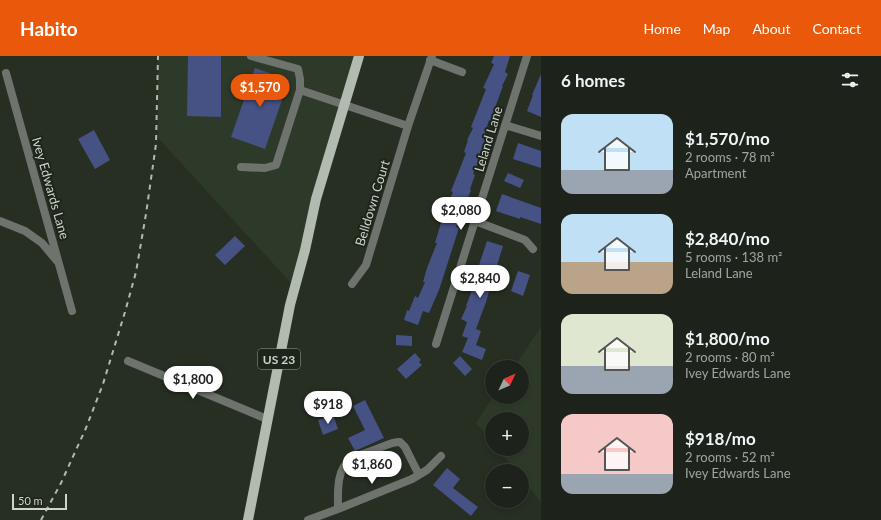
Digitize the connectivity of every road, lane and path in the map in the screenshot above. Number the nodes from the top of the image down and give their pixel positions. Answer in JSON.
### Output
{"nodes":[{"id":1,"x":251,"y":56,"type":"edge"},
{"id":2,"x":359,"y":56,"type":"edge"},
{"id":3,"x":527,"y":56,"type":"edge"},
{"id":4,"x":431,"y":58,"type":"edge"},
{"id":5,"x":462,"y":72,"type":"dead end"},
{"id":6,"x":6,"y":73,"type":"dead end"},
{"id":7,"x":300,"y":90,"type":"junction"},
{"id":8,"x":345,"y":106,"type":"junction"},
{"id":9,"x":505,"y":125,"type":"junction"},
{"id":10,"x":408,"y":126,"type":"junction"},
{"id":11,"x":541,"y":136,"type":"edge"},
{"id":12,"x":241,"y":167,"type":"dead end"},
{"id":13,"x":0,"y":221,"type":"edge"},
{"id":14,"x":475,"y":221,"type":"junction"},
{"id":15,"x":533,"y":249,"type":"dead end"},
{"id":16,"x":59,"y":264,"type":"junction"},
{"id":17,"x":352,"y":284,"type":"dead end"},
{"id":18,"x":72,"y":310,"type":"dead end"},
{"id":19,"x":436,"y":344,"type":"dead end"},
{"id":20,"x":128,"y":361,"type":"dead end"},
{"id":21,"x":267,"y":419,"type":"junction"},
{"id":22,"x":441,"y":456,"type":"dead end"},
{"id":23,"x":419,"y":475,"type":"junction"},
{"id":24,"x":338,"y":509,"type":"junction"},
{"id":25,"x":248,"y":520,"type":"edge"},
{"id":26,"x":308,"y":520,"type":"edge"}],
"edges":[{"from":1,"to":7,"type":"street"},
{"from":2,"to":8,"type":"main road","number":"US 23"},
{"from":3,"to":9,"type":"street","name":"Leland Lane"},
{"from":4,"to":5,"type":"street"},
{"from":4,"to":10,"type":"street","name":"Belldown Court"},
{"from":6,"to":16,"type":"street","name":"Ivey Edwards Lane"},
{"from":7,"to":8,"type":"street"},
{"from":7,"to":12,"type":"street"},
{"from":8,"to":10,"type":"street"},
{"from":8,"to":21,"type":"main road","number":"US 23"},
{"from":9,"to":11,"type":"street"},
{"from":9,"to":14,"type":"street","name":"Leland Lane"},
{"from":10,"to":17,"type":"street","name":"Belldown Court"},
{"from":13,"to":16,"type":"street"},
{"from":14,"to":15,"type":"street"},
{"from":14,"to":19,"type":"street","name":"Leland Lane"},
{"from":16,"to":18,"type":"street","name":"Ivey Edwards Lane"},
{"from":20,"to":21,"type":"street"},
{"from":21,"to":25,"type":"main road","number":"US 23"},
{"from":22,"to":23,"type":"street"},
{"from":23,"to":24,"type":"street"},
{"from":23,"to":24,"type":"street"},
{"from":24,"to":26,"type":"street"}]}
